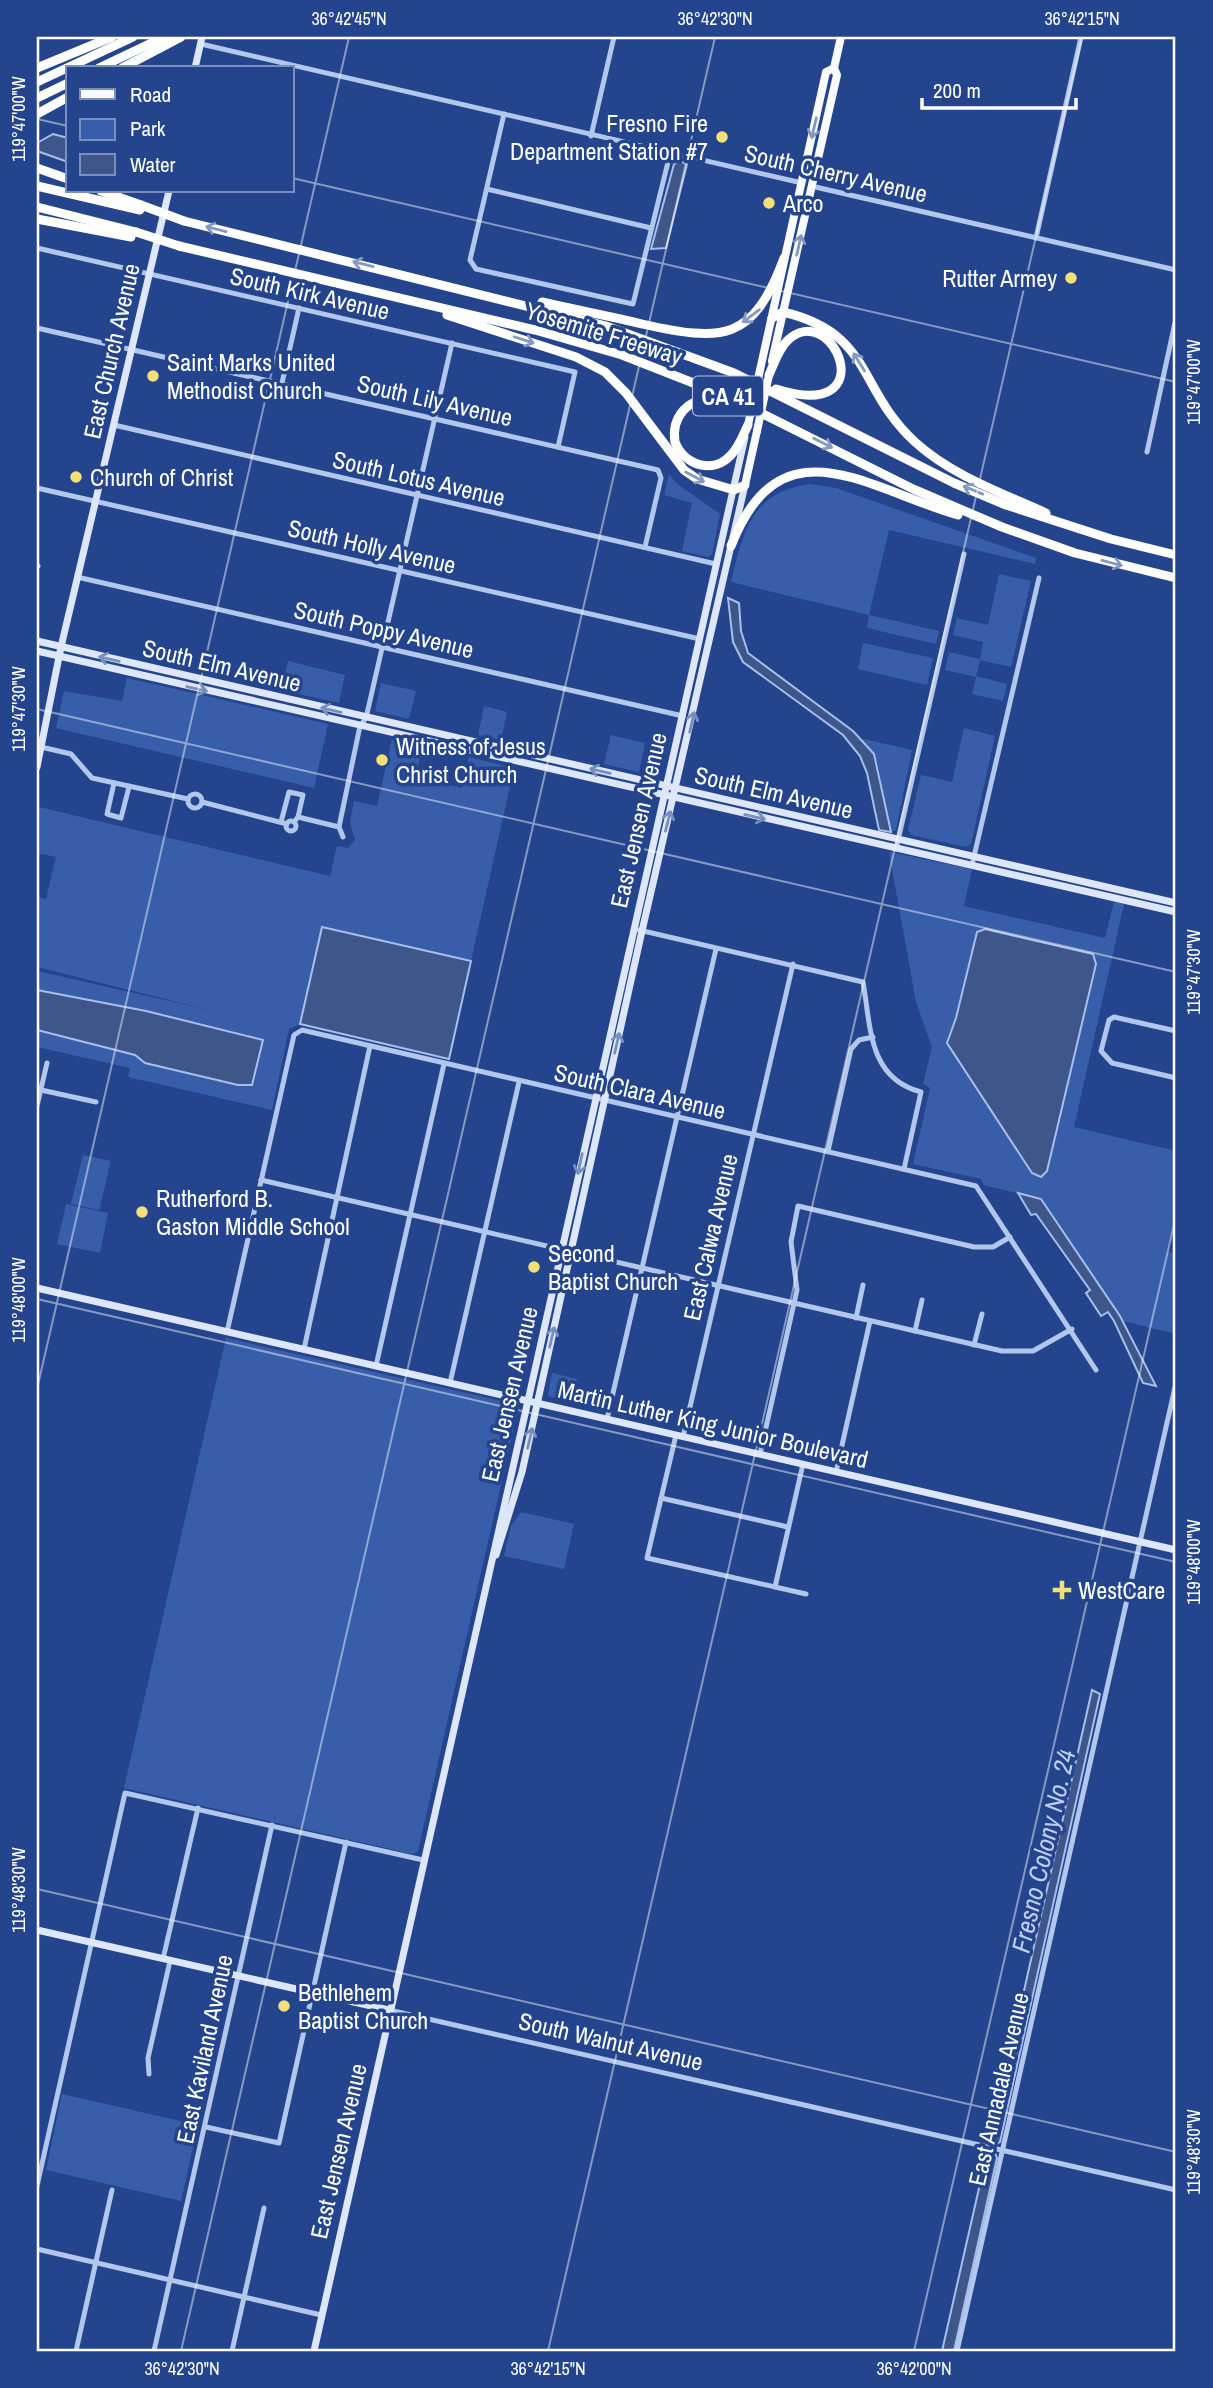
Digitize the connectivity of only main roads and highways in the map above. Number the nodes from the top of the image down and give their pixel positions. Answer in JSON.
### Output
{"nodes":[{"id":1,"x":112,"y":37,"type":"edge"},
{"id":2,"x":133,"y":37,"type":"edge"},
{"id":3,"x":164,"y":37,"type":"edge"},
{"id":4,"x":181,"y":37,"type":"edge"},
{"id":5,"x":841,"y":37,"type":"edge"},
{"id":6,"x":201,"y":41,"type":"edge"},
{"id":7,"x":71,"y":66,"type":"edge"},
{"id":8,"x":103,"y":66,"type":"edge"},
{"id":9,"x":126,"y":66,"type":"edge"},
{"id":10,"x":195,"y":66,"type":"edge"},
{"id":11,"x":37,"y":68,"type":"edge"},
{"id":12,"x":66,"y":68,"type":"edge"},
{"id":13,"x":834,"y":68,"type":"junction"},
{"id":14,"x":37,"y":82,"type":"edge"},
{"id":15,"x":66,"y":84,"type":"edge"},
{"id":16,"x":37,"y":98,"type":"edge"},
{"id":17,"x":66,"y":98,"type":"edge"},
{"id":18,"x":37,"y":114,"type":"edge"},
{"id":19,"x":37,"y":168,"type":"edge"},
{"id":20,"x":66,"y":178,"type":"edge"},
{"id":21,"x":37,"y":186,"type":"edge"},
{"id":22,"x":66,"y":192,"type":"edge"},
{"id":23,"x":67,"y":192,"type":"edge"},
{"id":24,"x":104,"y":192,"type":"edge"},
{"id":25,"x":169,"y":192,"type":"edge"},
{"id":26,"x":37,"y":207,"type":"edge"},
{"id":27,"x":141,"y":207,"type":"junction"},
{"id":28,"x":37,"y":219,"type":"edge"},
{"id":29,"x":136,"y":235,"type":"junction"},
{"id":30,"x":785,"y":258,"type":"junction"},
{"id":31,"x":430,"y":280,"type":"junction"},
{"id":32,"x":388,"y":297,"type":"junction"},
{"id":33,"x":783,"y":312,"type":"junction"},
{"id":34,"x":772,"y":318,"type":"junction"},
{"id":35,"x":765,"y":373,"type":"junction"},
{"id":36,"x":747,"y":380,"type":"junction"},
{"id":37,"x":748,"y":425,"type":"junction"},
{"id":38,"x":795,"y":429,"type":"junction"},
{"id":39,"x":745,"y":485,"type":"junction"},
{"id":40,"x":734,"y":490,"type":"junction"},
{"id":41,"x":1002,"y":527,"type":"junction"},
{"id":42,"x":1083,"y":531,"type":"junction"},
{"id":43,"x":731,"y":546,"type":"junction"},
{"id":44,"x":1176,"y":555,"type":"edge"},
{"id":45,"x":716,"y":564,"type":"junction"},
{"id":46,"x":1176,"y":578,"type":"edge"},
{"id":47,"x":719,"y":604,"type":"junction"},
{"id":48,"x":700,"y":639,"type":"junction"},
{"id":49,"x":37,"y":641,"type":"edge"},
{"id":50,"x":61,"y":647,"type":"junction"},
{"id":51,"x":37,"y":651,"type":"edge"},
{"id":52,"x":59,"y":657,"type":"junction"},
{"id":53,"x":702,"y":678,"type":"junction"},
{"id":54,"x":41,"y":732,"type":"edge"},
{"id":55,"x":37,"y":767,"type":"edge"},
{"id":56,"x":667,"y":786,"type":"junction"},
{"id":57,"x":676,"y":788,"type":"junction"},
{"id":58,"x":664,"y":796,"type":"junction"},
{"id":59,"x":674,"y":798,"type":"junction"},
{"id":60,"x":897,"y":845,"type":"junction"},
{"id":61,"x":973,"y":861,"type":"junction"},
{"id":62,"x":1176,"y":903,"type":"edge"},
{"id":63,"x":1176,"y":912,"type":"edge"},
{"id":64,"x":37,"y":1288,"type":"edge"},
{"id":65,"x":528,"y":1401,"type":"junction"},
{"id":66,"x":537,"y":1403,"type":"junction"},
{"id":67,"x":1176,"y":1550,"type":"edge"},
{"id":68,"x":485,"y":1586,"type":"junction"},
{"id":69,"x":37,"y":1930,"type":"edge"},
{"id":70,"x":389,"y":2010,"type":"junction"},
{"id":71,"x":314,"y":2351,"type":"edge"}],
"edges":[{"from":1,"to":11,"type":"highway"},
{"from":2,"to":7,"type":"highway"},
{"from":3,"to":8,"type":"highway"},
{"from":4,"to":9,"type":"highway"},
{"from":5,"to":13,"type":"main road","name":"East Jensen Avenue"},
{"from":6,"to":10,"type":"main road"},
{"from":12,"to":14,"type":"highway"},
{"from":13,"to":30,"type":"main road","name":"East Jensen Avenue","one_way":true},
{"from":33,"to":13,"type":"main road","name":"East Jensen Avenue","one_way":true},
{"from":15,"to":16,"type":"highway"},
{"from":17,"to":18,"type":"highway"},
{"from":19,"to":20,"type":"highway"},
{"from":21,"to":22,"type":"highway","name":"Yosemite Freeway","number":"CA 41"},
{"from":23,"to":27,"type":"highway","name":"Yosemite Freeway","number":"CA 41"},
{"from":24,"to":27,"type":"highway"},
{"from":25,"to":50,"type":"main road","name":"East Church Avenue"},
{"from":26,"to":29,"type":"highway","name":"Yosemite Freeway","number":"CA 41"},
{"from":31,"to":27,"type":"highway","name":"Yosemite Freeway","number":"CA 41","one_way":true,"bridge":true},
{"from":28,"to":29,"type":"highway"},
{"from":29,"to":32,"type":"highway","name":"Yosemite Freeway","number":"CA 41","bridge":true},
{"from":30,"to":31,"type":"highway","one_way":true},
{"from":30,"to":34,"type":"main road","name":"East Jensen Avenue"},
{"from":31,"to":36,"type":"highway","name":"Yosemite Freeway","number":"CA 41"},
{"from":32,"to":38,"type":"highway","name":"Yosemite Freeway","number":"CA 41"},
{"from":32,"to":40,"type":"highway","one_way":true},
{"from":33,"to":34,"type":"highway"},
{"from":33,"to":35,"type":"main road","name":"East Jensen Avenue"},
{"from":42,"to":33,"type":"highway","one_way":true},
{"from":34,"to":35,"type":"main road","name":"East Jensen Avenue"},
{"from":35,"to":36,"type":"highway"},
{"from":35,"to":37,"type":"main road","name":"East Jensen Avenue","bridge":true},
{"from":35,"to":39,"type":"main road","name":"East Jensen Avenue","bridge":true},
{"from":42,"to":36,"type":"highway","name":"Yosemite Freeway","number":"CA 41","one_way":true},
{"from":37,"to":38,"type":"highway"},
{"from":37,"to":40,"type":"main road","name":"East Jensen Avenue"},
{"from":38,"to":41,"type":"highway","name":"Yosemite Freeway","number":"CA 41","one_way":true},
{"from":39,"to":40,"type":"highway"},
{"from":39,"to":43,"type":"main road","name":"East Jensen Avenue"},
{"from":40,"to":45,"type":"main road","name":"East Jensen Avenue"},
{"from":41,"to":43,"type":"highway"},
{"from":41,"to":46,"type":"highway","name":"Yosemite Freeway","number":"CA 41","one_way":true},
{"from":42,"to":44,"type":"highway","name":"Yosemite Freeway","number":"CA 41"},
{"from":43,"to":47,"type":"main road","name":"East Jensen Avenue"},
{"from":45,"to":47,"type":"main road"},
{"from":45,"to":48,"type":"main road","name":"East Jensen Avenue"},
{"from":47,"to":53,"type":"main road","name":"East Jensen Avenue"},
{"from":48,"to":53,"type":"main road"},
{"from":48,"to":56,"type":"main road","name":"East Jensen Avenue"},
{"from":49,"to":50,"type":"main road","name":"South Elm Avenue"},
{"from":50,"to":52,"type":"main road","name":"East Church Avenue"},
{"from":56,"to":50,"type":"main road","name":"South Elm Avenue","one_way":true},
{"from":51,"to":52,"type":"main road","name":"South Elm Avenue"},
{"from":52,"to":54,"type":"main road","name":"East Church Avenue"},
{"from":52,"to":58,"type":"main road","name":"South Elm Avenue","one_way":true},
{"from":57,"to":53,"type":"main road","name":"East Jensen Avenue","one_way":true},
{"from":54,"to":55,"type":"main road","name":"East Church Avenue"},
{"from":56,"to":57,"type":"main road","name":"South Elm Avenue"},
{"from":56,"to":58,"type":"main road","name":"East Jensen Avenue"},
{"from":57,"to":59,"type":"main road","name":"East Jensen Avenue"},
{"from":57,"to":60,"type":"main road","name":"South Elm Avenue"},
{"from":58,"to":59,"type":"main road","name":"South Elm Avenue"},
{"from":58,"to":65,"type":"main road","name":"East Jensen Avenue","one_way":true},
{"from":59,"to":60,"type":"main road","name":"South Elm Avenue","one_way":true},
{"from":66,"to":59,"type":"main road","name":"East Jensen Avenue","one_way":true},
{"from":60,"to":61,"type":"main road","name":"South Elm Avenue"},
{"from":61,"to":62,"type":"main road","name":"South Elm Avenue"},
{"from":61,"to":63,"type":"main road","name":"South Elm Avenue"},
{"from":64,"to":65,"type":"main road","name":"Martin Luther King Junior Boulevard"},
{"from":65,"to":66,"type":"main road","name":"Martin Luther King Junior Boulevard"},
{"from":65,"to":68,"type":"main road","name":"East Jensen Avenue"},
{"from":66,"to":67,"type":"main road","name":"Martin Luther King Junior Boulevard"},
{"from":68,"to":66,"type":"main road","name":"East Jensen Avenue","one_way":true},
{"from":68,"to":70,"type":"main road","name":"East Jensen Avenue"},
{"from":69,"to":70,"type":"main road","name":"South Walnut Avenue"},
{"from":70,"to":71,"type":"main road","name":"East Jensen Avenue"}]}
